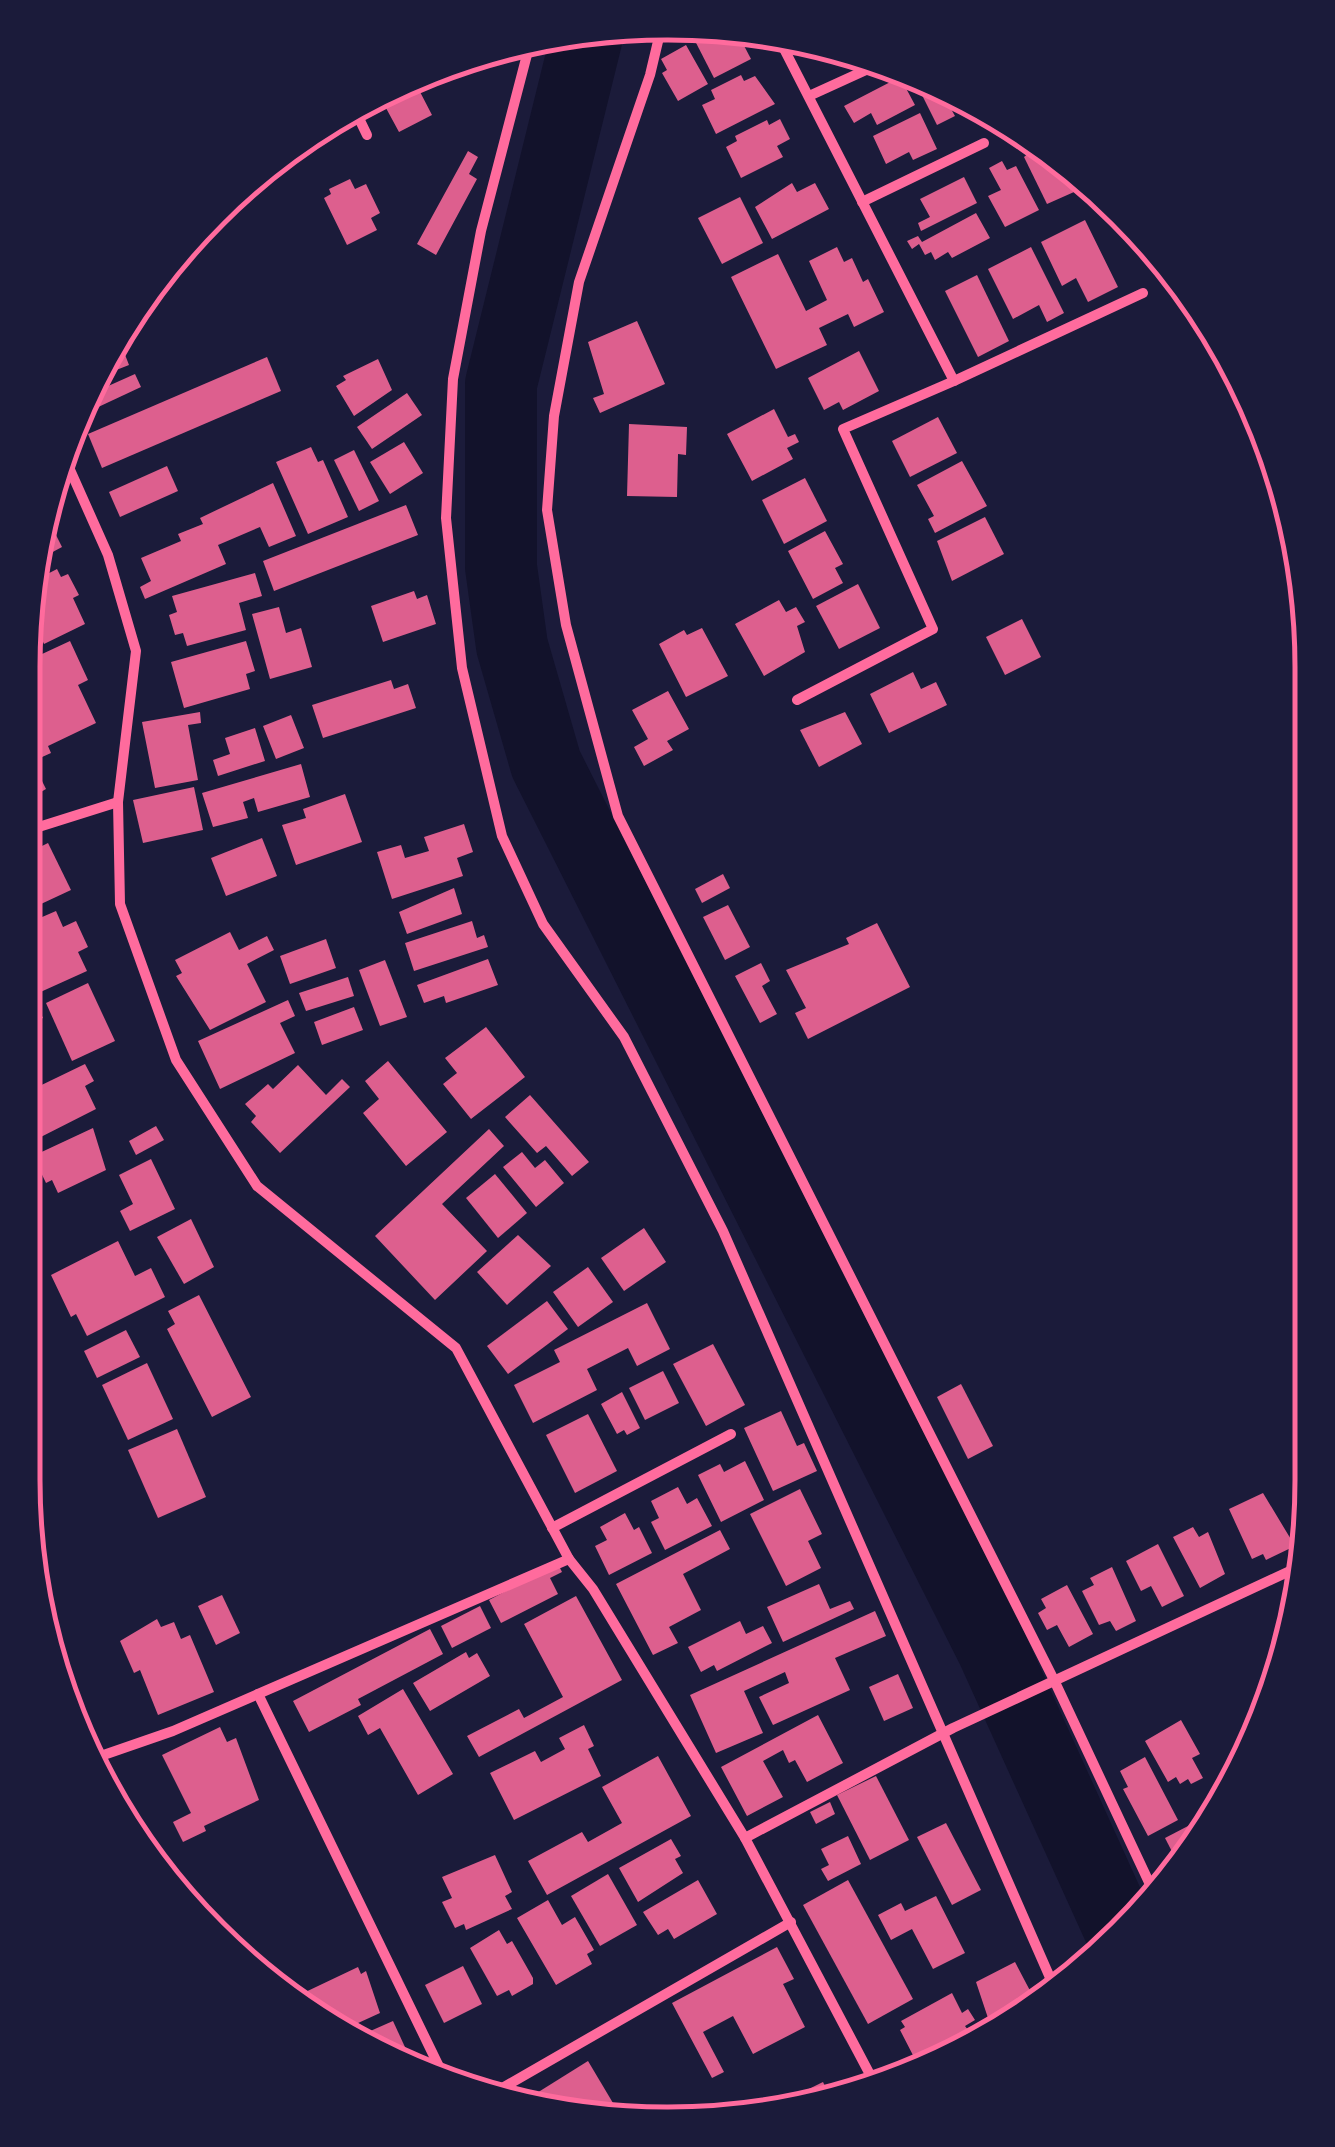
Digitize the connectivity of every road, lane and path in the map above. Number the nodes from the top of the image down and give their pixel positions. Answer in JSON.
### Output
{"nodes":[{"id":1,"x":658,"y":40,"type":"edge"},
{"id":2,"x":785,"y":51,"type":"edge"},
{"id":3,"x":527,"y":56,"type":"edge"},
{"id":4,"x":863,"y":71,"type":"edge"},
{"id":5,"x":808,"y":96,"type":"junction"},
{"id":6,"x":361,"y":120,"type":"edge"},
{"id":7,"x":367,"y":134,"type":"dead end"},
{"id":8,"x":984,"y":143,"type":"dead end"},
{"id":9,"x":862,"y":202,"type":"junction"},
{"id":10,"x":1143,"y":293,"type":"dead end"},
{"id":11,"x":954,"y":381,"type":"junction"},
{"id":12,"x":71,"y":472,"type":"edge"},
{"id":13,"x":797,"y":700,"type":"dead end"},
{"id":14,"x":118,"y":802,"type":"junction"},
{"id":15,"x":40,"y":827,"type":"edge"},
{"id":16,"x":732,"y":1434,"type":"dead end"},
{"id":17,"x":552,"y":1528,"type":"junction"},
{"id":18,"x":569,"y":1559,"type":"junction"},
{"id":19,"x":1288,"y":1572,"type":"edge"},
{"id":20,"x":1054,"y":1680,"type":"junction"},
{"id":21,"x":258,"y":1694,"type":"junction"},
{"id":22,"x":948,"y":1730,"type":"junction"},
{"id":23,"x":104,"y":1754,"type":"edge"},
{"id":24,"x":745,"y":1838,"type":"junction"},
{"id":25,"x":1149,"y":1881,"type":"edge"},
{"id":26,"x":790,"y":1922,"type":"junction"},
{"id":27,"x":1050,"y":1976,"type":"edge"},
{"id":28,"x":437,"y":2063,"type":"edge"},
{"id":29,"x":870,"y":2074,"type":"edge"},
{"id":30,"x":505,"y":2086,"type":"edge"}],
"edges":[{"from":1,"to":20,"type":"street"},
{"from":2,"to":5,"type":"street"},
{"from":3,"to":22,"type":"street"},
{"from":4,"to":5,"type":"street"},
{"from":5,"to":9,"type":"street"},
{"from":6,"to":7,"type":"street"},
{"from":8,"to":9,"type":"street"},
{"from":9,"to":11,"type":"street"},
{"from":10,"to":11,"type":"street"},
{"from":11,"to":13,"type":"street"},
{"from":12,"to":14,"type":"street"},
{"from":14,"to":15,"type":"street"},
{"from":14,"to":17,"type":"street"},
{"from":16,"to":17,"type":"street"},
{"from":17,"to":18,"type":"street"},
{"from":18,"to":21,"type":"street"},
{"from":18,"to":24,"type":"street"},
{"from":19,"to":20,"type":"street"},
{"from":20,"to":22,"type":"street"},
{"from":20,"to":25,"type":"street"},
{"from":21,"to":23,"type":"street"},
{"from":21,"to":28,"type":"street"},
{"from":22,"to":24,"type":"street"},
{"from":22,"to":27,"type":"street"},
{"from":24,"to":26,"type":"street"},
{"from":26,"to":29,"type":"street"},
{"from":26,"to":30,"type":"street"}]}
